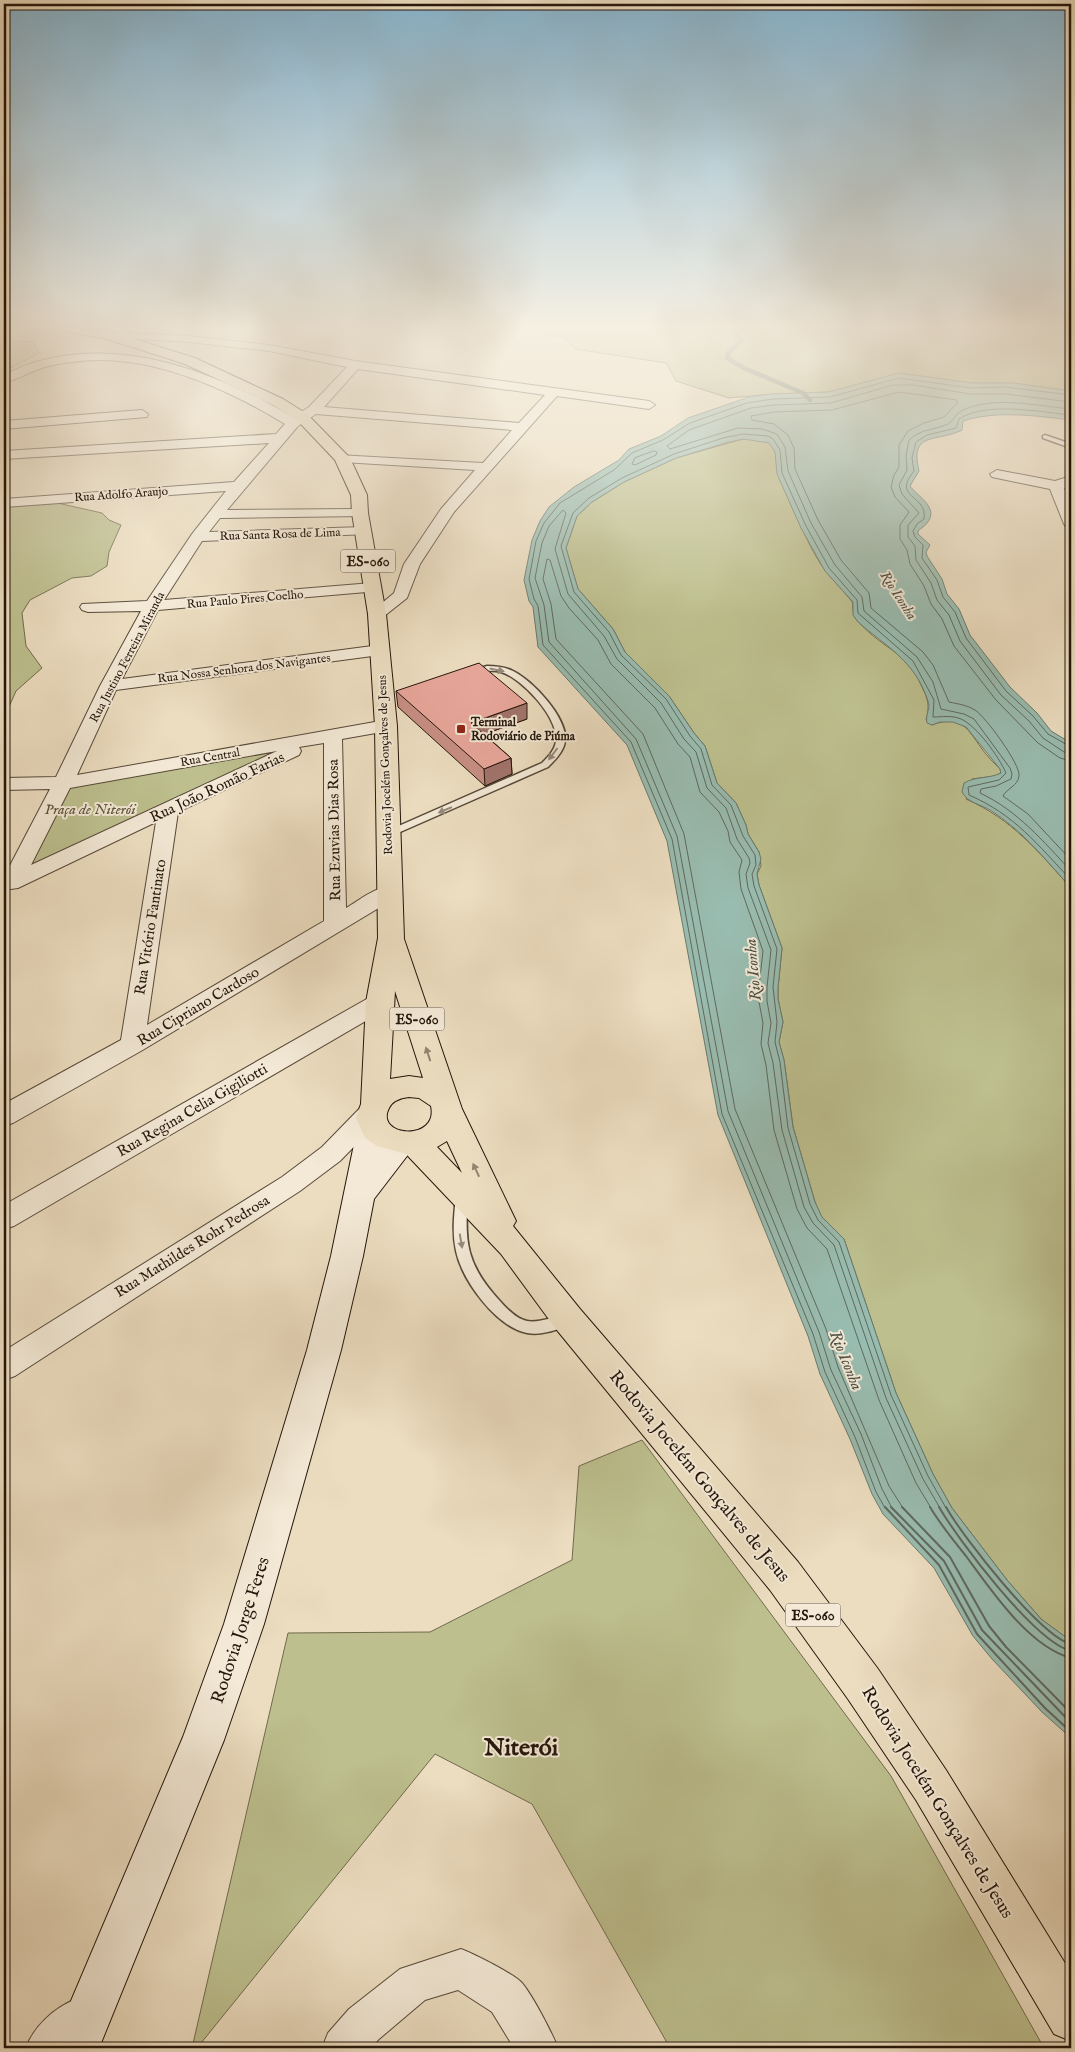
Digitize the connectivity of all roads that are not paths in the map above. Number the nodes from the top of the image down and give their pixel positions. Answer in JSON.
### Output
{"nodes":[{"id":1,"x":20,"y":424,"type":"edge"},
{"id":2,"x":295,"y":424,"type":"edge"},
{"id":3,"x":309,"y":424,"type":"edge"},
{"id":4,"x":451,"y":424,"type":"edge"},
{"id":5,"x":525,"y":424,"type":"edge"},
{"id":6,"x":4,"y":425,"type":"edge"},
{"id":7,"x":522,"y":427,"type":"junction"},
{"id":8,"x":1046,"y":437,"type":"dead end"},
{"id":9,"x":279,"y":438,"type":"junction"},
{"id":10,"x":1071,"y":446,"type":"edge"},
{"id":11,"x":4,"y":455,"type":"edge"},
{"id":12,"x":342,"y":458,"type":"junction"},
{"id":13,"x":486,"y":467,"type":"junction"},
{"id":14,"x":997,"y":474,"type":"dead end"},
{"id":15,"x":1071,"y":479,"type":"edge"},
{"id":16,"x":238,"y":486,"type":"junction"},
{"id":17,"x":1062,"y":492,"type":"edge"},
{"id":18,"x":4,"y":503,"type":"edge"},
{"id":19,"x":360,"y":513,"type":"junction"},
{"id":20,"x":216,"y":514,"type":"junction"},
{"id":21,"x":1071,"y":524,"type":"edge"},
{"id":22,"x":364,"y":531,"type":"junction"},
{"id":23,"x":197,"y":537,"type":"junction"},
{"id":24,"x":372,"y":588,"type":"junction"},
{"id":25,"x":152,"y":606,"type":"junction"},
{"id":26,"x":88,"y":607,"type":"dead end"},
{"id":27,"x":377,"y":614,"type":"junction"},
{"id":28,"x":380,"y":650,"type":"junction"},
{"id":29,"x":465,"y":674,"type":"edge"},
{"id":30,"x":109,"y":686,"type":"junction"},
{"id":31,"x":386,"y":726,"type":"junction"},
{"id":32,"x":327,"y":737,"type":"junction"},
{"id":33,"x":63,"y":783,"type":"junction"},
{"id":34,"x":4,"y":784,"type":"edge"},
{"id":35,"x":168,"y":809,"type":"junction"},
{"id":36,"x":387,"y":834,"type":"junction"},
{"id":37,"x":7,"y":884,"type":"edge"},
{"id":38,"x":389,"y":892,"type":"junction"},
{"id":39,"x":335,"y":923,"type":"junction"},
{"id":40,"x":391,"y":938,"type":"junction"},
{"id":41,"x":380,"y":1002,"type":"junction"},
{"id":42,"x":132,"y":1046,"type":"junction"},
{"id":43,"x":445,"y":1105,"type":"junction"},
{"id":44,"x":373,"y":1114,"type":"junction"},
{"id":45,"x":4,"y":1116,"type":"edge"},
{"id":46,"x":408,"y":1143,"type":"junction"},
{"id":47,"x":462,"y":1193,"type":"junction"},
{"id":48,"x":359,"y":1196,"type":"junction"},
{"id":49,"x":4,"y":1218,"type":"edge"},
{"id":50,"x":512,"y":1245,"type":"junction"},
{"id":51,"x":568,"y":1319,"type":"junction"},
{"id":52,"x":4,"y":1367,"type":"edge"},
{"id":53,"x":96,"y":2000,"type":"junction"},
{"id":54,"x":1071,"y":2017,"type":"edge"},
{"id":55,"x":47,"y":2048,"type":"edge"},
{"id":56,"x":75,"y":2048,"type":"edge"},
{"id":57,"x":343,"y":2048,"type":"edge"},
{"id":58,"x":537,"y":2048,"type":"edge"}],
"edges":[{"from":1,"to":6,"type":"street"},
{"from":2,"to":9,"type":"street","name":"Rua Justino Ferreira Miranda"},
{"from":3,"to":12,"type":"main road","name":"Rodovia Jocelém Gonçalves de Jesus","number":"ES-060"},
{"from":4,"to":7,"type":"street"},
{"from":5,"to":7,"type":"street"},
{"from":7,"to":13,"type":"street"},
{"from":8,"to":10,"type":"lane"},
{"from":9,"to":11,"type":"street"},
{"from":9,"to":16,"type":"street","name":"Rua Justino Ferreira Miranda"},
{"from":12,"to":13,"type":"street"},
{"from":12,"to":19,"type":"main road","name":"Rodovia Jocelém Gonçalves de Jesus","number":"ES-060"},
{"from":13,"to":27,"type":"street"},
{"from":14,"to":17,"type":"street"},
{"from":15,"to":17,"type":"street"},
{"from":16,"to":18,"type":"street","name":"Rua Adolfo Araujo"},
{"from":16,"to":20,"type":"street","name":"Rua Justino Ferreira Miranda"},
{"from":17,"to":21,"type":"street"},
{"from":19,"to":20,"type":"street","name":"Rua Santa Rosa de Lima"},
{"from":19,"to":22,"type":"main road","name":"Rodovia Jocelém Gonçalves de Jesus","number":"ES-060"},
{"from":20,"to":23,"type":"street","name":"Rua Justino Ferreira Miranda"},
{"from":22,"to":23,"type":"street","name":"Rua Santa Rosa de Lima"},
{"from":22,"to":24,"type":"main road","name":"Rodovia Jocelém Gonçalves de Jesus","number":"ES-060"},
{"from":23,"to":25,"type":"street","name":"Rua Justino Ferreira Miranda"},
{"from":24,"to":25,"type":"street","name":"Rua Paulo Pires Coelho"},
{"from":24,"to":27,"type":"main road","name":"Rodovia Jocelém Gonçalves de Jesus","number":"ES-060"},
{"from":25,"to":26,"type":"street","name":"Rua Paulo Pires Coelho"},
{"from":25,"to":30,"type":"street","name":"Rua Justino Ferreira Miranda"},
{"from":27,"to":28,"type":"main road","name":"Rodovia Jocelém Gonçalves de Jesus","number":"ES-060"},
{"from":28,"to":30,"type":"street","name":"Rua Nossa Senhora dos Navigantes"},
{"from":28,"to":31,"type":"main road","name":"Rodovia Jocelém Gonçalves de Jesus","number":"ES-060"},
{"from":29,"to":36,"type":"lane","one_way":true},
{"from":30,"to":33,"type":"street","name":"Rua Justino Ferreira Miranda"},
{"from":31,"to":32,"type":"street","name":"Rua Central"},
{"from":31,"to":36,"type":"main road","name":"Rodovia Jocelém Gonçalves de Jesus","number":"ES-060"},
{"from":32,"to":33,"type":"street","name":"Rua Central"},
{"from":32,"to":35,"type":"street","name":"Rua João Romão Farias"},
{"from":32,"to":39,"type":"street","name":"Rua Ezuvias Dias Rosa"},
{"from":33,"to":34,"type":"street","name":"Rua Central"},
{"from":33,"to":37,"type":"street","name":"Rua Justino Ferreira Miranda"},
{"from":35,"to":37,"type":"street","name":"Rua João Romão Farias"},
{"from":35,"to":42,"type":"street","name":"Rua Vitório Fantinato"},
{"from":36,"to":38,"type":"main road","name":"Rodovia Jocelém Gonçalves de Jesus","number":"ES-060"},
{"from":38,"to":39,"type":"street","name":"Rua Cipriano Cardoso"},
{"from":38,"to":40,"type":"main road","name":"Rodovia Jocelém Gonçalves de Jesus","number":"ES-060"},
{"from":39,"to":42,"type":"street","name":"Rua Cipriano Cardoso"},
{"from":40,"to":41,"type":"main road","name":"Rodovia Jocelém Gonçalves de Jesus","number":"ES-060"},
{"from":43,"to":40,"type":"main road","name":"Rodovia Jocelém Gonçalves de Jesus","number":"ES-060","one_way":true},
{"from":41,"to":44,"type":"main road","name":"Rodovia Jocelém Gonçalves de Jesus","number":"ES-060"},
{"from":41,"to":49,"type":"street","name":"Rua Regina Celia Gigiliotti"},
{"from":42,"to":45,"type":"street","name":"Rua Cipriano Cardoso"},
{"from":43,"to":44,"type":"main road"},
{"from":43,"to":46,"type":"main road"},
{"from":50,"to":43,"type":"main road","name":"Rodovia Jocelém Gonçalves de Jesus","number":"ES-060","one_way":true},
{"from":44,"to":46,"type":"main road","number":"ES-060"},
{"from":44,"to":48,"type":"main road","name":"Rodovia Jorge Feres"},
{"from":44,"to":52,"type":"street","name":"Rua Mathildes Rohr Pedrosa"},
{"from":46,"to":47,"type":"main road","name":"Rodovia Jocelém Gonçalves de Jesus","number":"ES-060"},
{"from":46,"to":48,"type":"main road","name":"Rodovia Jorge Feres"},
{"from":47,"to":50,"type":"main road","name":"Rodovia Jocelém Gonçalves de Jesus","number":"ES-060"},
{"from":47,"to":51,"type":"lane","one_way":true},
{"from":48,"to":53,"type":"main road","name":"Rodovia Jorge Feres"},
{"from":50,"to":51,"type":"main road","name":"Rodovia Jocelém Gonçalves de Jesus","number":"ES-060"},
{"from":51,"to":54,"type":"main road","name":"Rodovia Jocelém Gonçalves de Jesus","number":"ES-060"},
{"from":53,"to":55,"type":"street"},
{"from":53,"to":56,"type":"main road","name":"Rodovia Jorge Feres"},
{"from":57,"to":58,"type":"street"}]}
